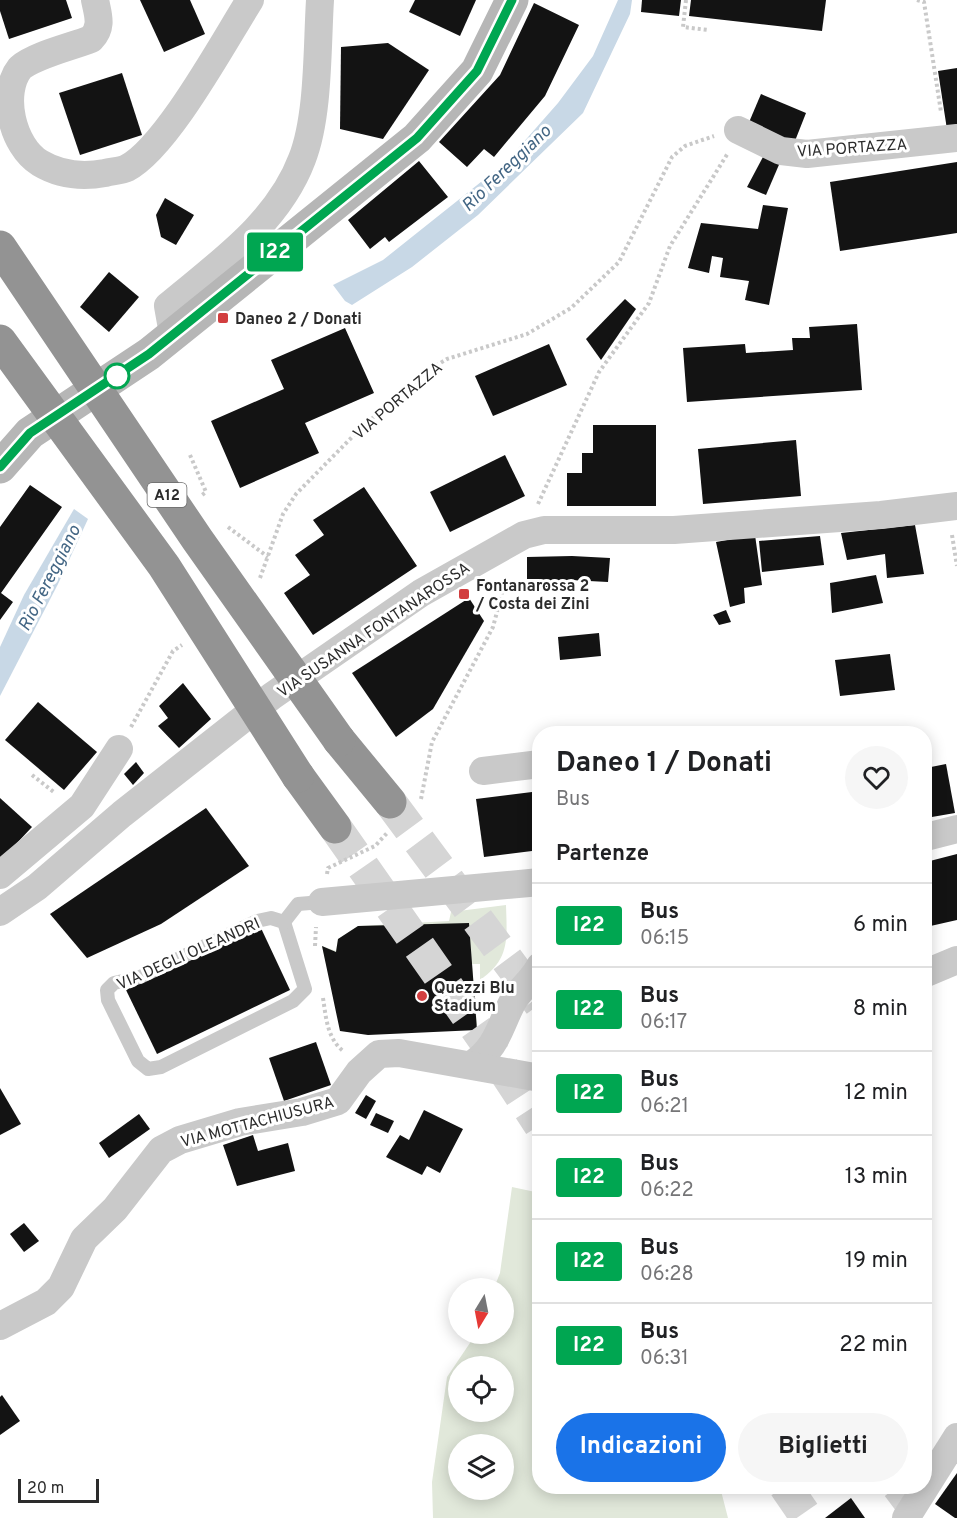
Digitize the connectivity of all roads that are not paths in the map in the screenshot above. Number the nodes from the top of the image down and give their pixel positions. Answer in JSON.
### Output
{"nodes":[{"id":1,"x":95,"y":0,"type":"edge"},
{"id":2,"x":250,"y":0,"type":"edge"},
{"id":3,"x":320,"y":0,"type":"edge"},
{"id":4,"x":512,"y":0,"type":"edge"},
{"id":5,"x":3,"y":101,"type":"edge"},
{"id":6,"x":738,"y":130,"type":"road end"},
{"id":7,"x":951,"y":139,"type":"edge"},
{"id":8,"x":0,"y":247,"type":"edge"},
{"id":9,"x":173,"y":334,"type":"junction"},
{"id":10,"x":0,"y":341,"type":"edge"},
{"id":11,"x":0,"y":467,"type":"edge"},
{"id":12,"x":954,"y":516,"type":"edge"},
{"id":13,"x":119,"y":749,"type":"road end"},
{"id":14,"x":532,"y":765,"type":"edge"},
{"id":15,"x":483,"y":771,"type":"dead end"},
{"id":16,"x":398,"y":813,"type":"tunnel mouth"},
{"id":17,"x":335,"y":827,"type":"tunnel mouth"},
{"id":18,"x":957,"y":829,"type":"edge"},
{"id":19,"x":932,"y":835,"type":"edge"},
{"id":20,"x":0,"y":876,"type":"edge"},
{"id":21,"x":532,"y":883,"type":"edge"},
{"id":22,"x":321,"y":900,"type":"joint"},
{"id":23,"x":7,"y":907,"type":"edge"},
{"id":24,"x":284,"y":922,"type":"junction"},
{"id":25,"x":957,"y":960,"type":"edge"},
{"id":26,"x":932,"y":970,"type":"edge"},
{"id":27,"x":532,"y":980,"type":"edge"},
{"id":28,"x":471,"y":1065,"type":"junction"},
{"id":29,"x":532,"y":1076,"type":"edge"},
{"id":30,"x":0,"y":1326,"type":"edge"},
{"id":31,"x":957,"y":1437,"type":"edge"},
{"id":32,"x":932,"y":1477,"type":"edge"},
{"id":33,"x":921,"y":1494,"type":"edge"},
{"id":34,"x":906,"y":1518,"type":"edge"}],
"edges":[{"from":1,"to":5,"type":"street"},
{"from":2,"to":5,"type":"street"},
{"from":3,"to":9,"type":"street"},
{"from":4,"to":9,"type":"street"},
{"from":6,"to":7,"type":"street","name":"VIA PORTAZZA"},
{"from":8,"to":16,"type":"highway","number":"A12","bridge":true},
{"from":9,"to":11,"type":"street"},
{"from":10,"to":17,"type":"highway","number":"A12","bridge":true},
{"from":12,"to":23,"type":"street","name":"VIA SUSANNA FONTANAROSSA"},
{"from":13,"to":20,"type":"street"},
{"from":14,"to":15,"type":"street"},
{"from":18,"to":19,"type":"street"},
{"from":20,"to":23,"type":"street"},
{"from":21,"to":22,"type":"street","name":"VIA DEGLI OLEANDRI"},
{"from":22,"to":24,"type":"lane","name":"VIA DEGLI OLEANDRI"},
{"from":24,"to":24,"type":"lane","name":"VIA DEGLI OLEANDRI"},
{"from":25,"to":26,"type":"street"},
{"from":27,"to":28,"type":"street"},
{"from":28,"to":29,"type":"street"},
{"from":28,"to":30,"type":"street","name":"VIA MOTTACHIUSURA"},
{"from":31,"to":32,"type":"street"},
{"from":33,"to":34,"type":"street"}]}
